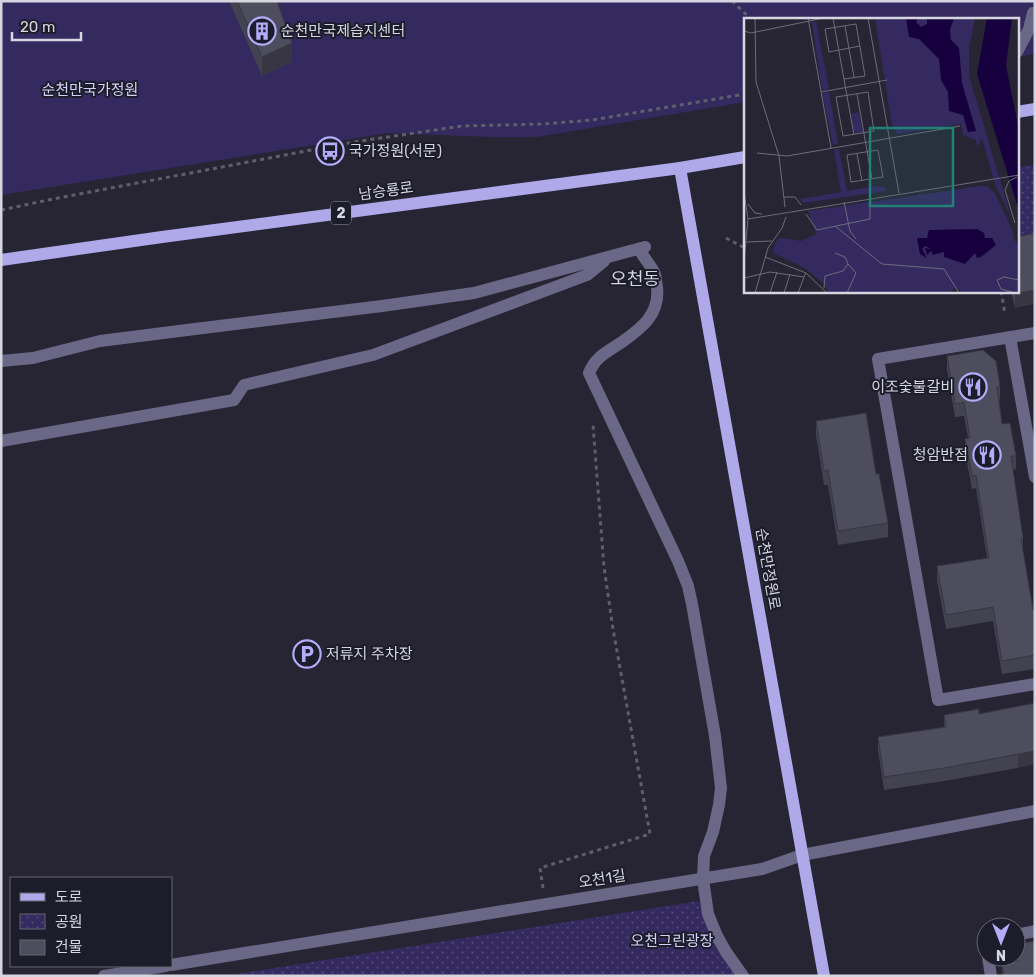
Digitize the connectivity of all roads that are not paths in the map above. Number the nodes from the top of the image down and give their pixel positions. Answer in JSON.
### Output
{"nodes":[{"id":1,"x":1033,"y":10,"type":"edge"},
{"id":2,"x":1018,"y":50,"type":"edge"},
{"id":3,"x":1035,"y":109,"type":"edge"},
{"id":4,"x":1018,"y":112,"type":"edge"},
{"id":5,"x":744,"y":157,"type":"edge"},
{"id":6,"x":680,"y":168,"type":"junction"},
{"id":7,"x":608,"y":258,"type":"junction"},
{"id":8,"x":1,"y":260,"type":"edge"},
{"id":9,"x":1035,"y":334,"type":"edge"},
{"id":10,"x":1010,"y":337,"type":"junction"},
{"id":11,"x":1,"y":362,"type":"edge"},
{"id":12,"x":1,"y":441,"type":"edge"},
{"id":13,"x":1035,"y":477,"type":"edge"},
{"id":14,"x":1035,"y":684,"type":"edge"},
{"id":15,"x":1035,"y":811,"type":"edge"},
{"id":16,"x":802,"y":855,"type":"junction"},
{"id":17,"x":702,"y":879,"type":"junction"},
{"id":18,"x":172,"y":965,"type":"edge"},
{"id":19,"x":160,"y":967,"type":"edge"},
{"id":20,"x":104,"y":976,"type":"edge"},
{"id":21,"x":743,"y":976,"type":"edge"},
{"id":22,"x":824,"y":976,"type":"edge"}],
"edges":[{"from":1,"to":2,"type":"street"},
{"from":3,"to":4,"type":"main road"},
{"from":5,"to":6,"type":"main road","name":"남승룡로","number":"2"},
{"from":6,"to":8,"type":"main road","name":"남승룡로","number":"2"},
{"from":6,"to":16,"type":"main road","name":"순천만정원로"},
{"from":7,"to":11,"type":"street"},
{"from":7,"to":12,"type":"street"},
{"from":7,"to":17,"type":"street"},
{"from":9,"to":10,"type":"street"},
{"from":10,"to":13,"type":"street"},
{"from":10,"to":14,"type":"street"},
{"from":15,"to":16,"type":"street","name":"오천1길"},
{"from":16,"to":17,"type":"street","name":"오천1길"},
{"from":16,"to":22,"type":"main road","name":"순천만정원로"},
{"from":17,"to":18,"type":"street","name":"오천1길"},
{"from":17,"to":21,"type":"street"},
{"from":19,"to":20,"type":"street"}]}
